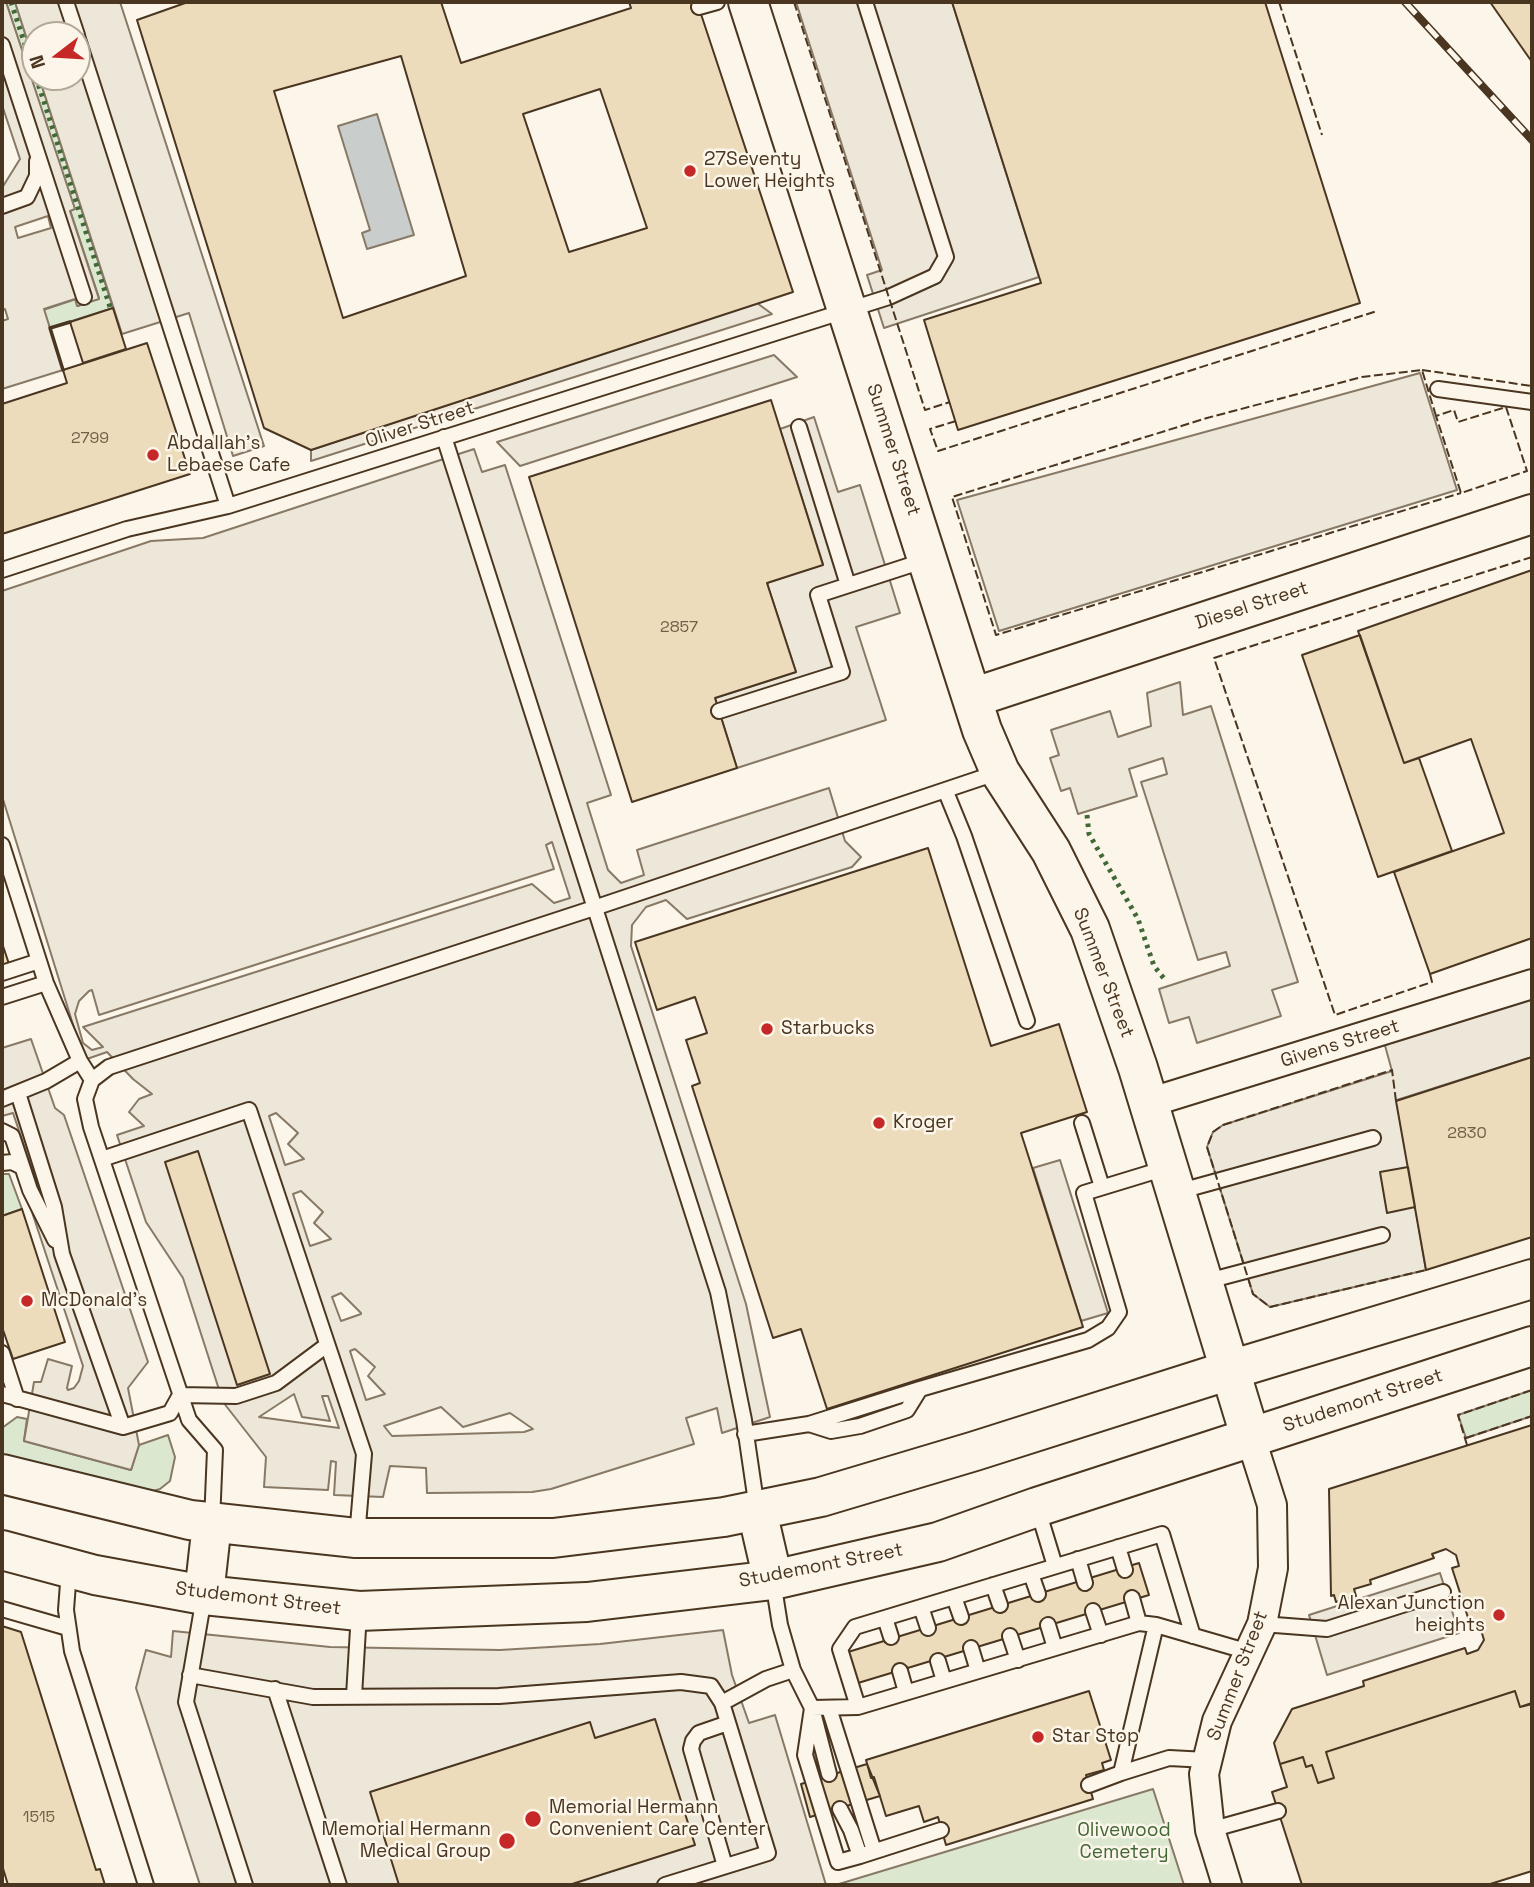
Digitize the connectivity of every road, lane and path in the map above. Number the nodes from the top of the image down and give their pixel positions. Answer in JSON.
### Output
{"nodes":[{"id":1,"x":66,"y":2,"type":"edge"},
{"id":2,"x":717,"y":2,"type":"edge"},
{"id":3,"x":748,"y":2,"type":"edge"},
{"id":4,"x":865,"y":2,"type":"edge"},
{"id":5,"x":699,"y":7,"type":"dead end"},
{"id":6,"x":72,"y":21,"type":"edge"},
{"id":7,"x":2,"y":45,"type":"edge"},
{"id":8,"x":91,"y":80,"type":"edge"},
{"id":9,"x":36,"y":149,"type":"junction"},
{"id":10,"x":2,"y":206,"type":"edge"},
{"id":11,"x":84,"y":297,"type":"dead end"},
{"id":12,"x":849,"y":310,"type":"junction"},
{"id":13,"x":1438,"y":389,"type":"dead end"},
{"id":14,"x":1532,"y":402,"type":"edge"},
{"id":15,"x":799,"y":428,"type":"dead end"},
{"id":16,"x":444,"y":437,"type":"junction"},
{"id":17,"x":228,"y":506,"type":"junction"},
{"id":18,"x":1532,"y":514,"type":"edge"},
{"id":19,"x":928,"y":559,"type":"junction"},
{"id":20,"x":2,"y":570,"type":"edge"},
{"id":21,"x":849,"y":585,"type":"junction"},
{"id":22,"x":972,"y":698,"type":"junction"},
{"id":23,"x":719,"y":712,"type":"dead end"},
{"id":24,"x":1000,"y":772,"type":"junction"},
{"id":25,"x":946,"y":792,"type":"junction"},
{"id":26,"x":2,"y":845,"type":"edge"},
{"id":27,"x":594,"y":908,"type":"junction"},
{"id":28,"x":39,"y":961,"type":"junction"},
{"id":29,"x":2,"y":973,"type":"edge"},
{"id":30,"x":46,"y":983,"type":"junction"},
{"id":31,"x":1532,"y":984,"type":"edge"},
{"id":32,"x":2,"y":998,"type":"edge"},
{"id":33,"x":1027,"y":1021,"type":"dead end"},
{"id":34,"x":80,"y":1061,"type":"junction"},
{"id":35,"x":92,"y":1080,"type":"junction"},
{"id":36,"x":18,"y":1093,"type":"junction"},
{"id":37,"x":2,"y":1098,"type":"edge"},
{"id":38,"x":1148,"y":1103,"type":"junction"},
{"id":39,"x":1082,"y":1123,"type":"dead end"},
{"id":40,"x":2,"y":1131,"type":"edge"},
{"id":41,"x":1373,"y":1138,"type":"dead end"},
{"id":42,"x":102,"y":1159,"type":"junction"},
{"id":43,"x":2,"y":1163,"type":"edge"},
{"id":44,"x":22,"y":1167,"type":"junction"},
{"id":45,"x":1172,"y":1180,"type":"junction"},
{"id":46,"x":1101,"y":1188,"type":"junction"},
{"id":47,"x":1382,"y":1235,"type":"dead end"},
{"id":48,"x":62,"y":1254,"type":"junction"},
{"id":49,"x":1532,"y":1279,"type":"edge"},
{"id":50,"x":1203,"y":1283,"type":"junction"},
{"id":51,"x":327,"y":1345,"type":"junction"},
{"id":52,"x":1532,"y":1346,"type":"edge"},
{"id":53,"x":2,"y":1353,"type":"edge"},
{"id":54,"x":1230,"y":1370,"type":"junction"},
{"id":55,"x":2,"y":1394,"type":"edge"},
{"id":56,"x":180,"y":1395,"type":"junction"},
{"id":57,"x":17,"y":1399,"type":"junction"},
{"id":58,"x":123,"y":1427,"type":"junction"},
{"id":59,"x":745,"y":1434,"type":"junction"},
{"id":60,"x":1251,"y":1439,"type":"junction"},
{"id":61,"x":2,"y":1474,"type":"edge"},
{"id":62,"x":2,"y":1499,"type":"edge"},
{"id":63,"x":134,"y":1507,"type":"junction"},
{"id":64,"x":1037,"y":1507,"type":"junction"},
{"id":65,"x":757,"y":1511,"type":"junction"},
{"id":66,"x":212,"y":1523,"type":"junction"},
{"id":67,"x":356,"y":1538,"type":"junction"},
{"id":68,"x":1118,"y":1547,"type":"junction"},
{"id":69,"x":2,"y":1550,"type":"edge"},
{"id":70,"x":1077,"y":1559,"type":"junction"},
{"id":71,"x":1055,"y":1566,"type":"junction"},
{"id":72,"x":69,"y":1568,"type":"junction"},
{"id":73,"x":1125,"y":1570,"type":"dead end"},
{"id":74,"x":1031,"y":1574,"type":"junction"},
{"id":75,"x":773,"y":1580,"type":"junction"},
{"id":76,"x":1085,"y":1583,"type":"dead end"},
{"id":77,"x":993,"y":1585,"type":"junction"},
{"id":78,"x":1443,"y":1592,"type":"dead end"},
{"id":79,"x":1038,"y":1594,"type":"dead end"},
{"id":80,"x":204,"y":1595,"type":"junction"},
{"id":81,"x":954,"y":1597,"type":"junction"},
{"id":82,"x":1132,"y":1598,"type":"dead end"},
{"id":83,"x":1000,"y":1605,"type":"dead end"},
{"id":84,"x":921,"y":1607,"type":"junction"},
{"id":85,"x":2,"y":1609,"type":"edge"},
{"id":86,"x":359,"y":1611,"type":"junction"},
{"id":87,"x":1093,"y":1611,"type":"dead end"},
{"id":88,"x":961,"y":1617,"type":"dead end"},
{"id":89,"x":885,"y":1618,"type":"junction"},
{"id":90,"x":1139,"y":1623,"type":"junction"},
{"id":91,"x":1262,"y":1624,"type":"junction"},
{"id":92,"x":1048,"y":1625,"type":"dead end"},
{"id":93,"x":1156,"y":1625,"type":"junction"},
{"id":94,"x":68,"y":1628,"type":"junction"},
{"id":95,"x":928,"y":1628,"type":"dead end"},
{"id":96,"x":1101,"y":1635,"type":"junction"},
{"id":97,"x":1010,"y":1636,"type":"dead end"},
{"id":98,"x":1193,"y":1636,"type":"junction"},
{"id":99,"x":891,"y":1637,"type":"dead end"},
{"id":100,"x":971,"y":1648,"type":"dead end"},
{"id":101,"x":1055,"y":1648,"type":"junction"},
{"id":102,"x":1249,"y":1652,"type":"junction"},
{"id":103,"x":1018,"y":1660,"type":"junction"},
{"id":104,"x":938,"y":1661,"type":"dead end"},
{"id":105,"x":793,"y":1670,"type":"junction"},
{"id":106,"x":900,"y":1671,"type":"dead end"},
{"id":107,"x":978,"y":1671,"type":"junction"},
{"id":108,"x":190,"y":1675,"type":"junction"},
{"id":109,"x":944,"y":1681,"type":"junction"},
{"id":110,"x":275,"y":1689,"type":"junction"},
{"id":111,"x":906,"y":1692,"type":"junction"},
{"id":112,"x":354,"y":1696,"type":"junction"},
{"id":113,"x":722,"y":1703,"type":"junction"},
{"id":114,"x":829,"y":1707,"type":"junction"},
{"id":115,"x":858,"y":1707,"type":"junction"},
{"id":116,"x":812,"y":1708,"type":"junction"},
{"id":117,"x":728,"y":1723,"type":"junction"},
{"id":118,"x":1207,"y":1760,"type":"junction"},
{"id":119,"x":1121,"y":1773,"type":"junction"},
{"id":120,"x":829,"y":1774,"type":"dead end"},
{"id":121,"x":1089,"y":1785,"type":"dead end"},
{"id":122,"x":840,"y":1809,"type":"dead end"},
{"id":123,"x":1278,"y":1811,"type":"dead end"},
{"id":124,"x":942,"y":1830,"type":"dead end"},
{"id":125,"x":1210,"y":1830,"type":"junction"},
{"id":126,"x":867,"y":1853,"type":"junction"},
{"id":127,"x":725,"y":1866,"type":"junction"},
{"id":128,"x":146,"y":1885,"type":"edge"},
{"id":129,"x":245,"y":1885,"type":"edge"},
{"id":130,"x":339,"y":1885,"type":"edge"},
{"id":131,"x":665,"y":1885,"type":"edge"},
{"id":132,"x":1227,"y":1885,"type":"edge"}],
"edges":[{"from":1,"to":6,"type":"lane"},
{"from":2,"to":5,"type":"lane"},
{"from":3,"to":12,"type":"main road","name":"Summer Street"},
{"from":4,"to":12,"type":"lane","name":"Oliver Street"},
{"from":7,"to":9,"type":"lane"},
{"from":8,"to":17,"type":"lane"},
{"from":9,"to":10,"type":"lane"},
{"from":9,"to":11,"type":"lane"},
{"from":12,"to":16,"type":"lane","name":"Oliver Street"},
{"from":12,"to":19,"type":"main road","name":"Summer Street"},
{"from":13,"to":14,"type":"lane"},
{"from":15,"to":21,"type":"lane"},
{"from":16,"to":17,"type":"lane","name":"Oliver Street"},
{"from":16,"to":27,"type":"lane"},
{"from":17,"to":20,"type":"lane","name":"Oliver Street"},
{"from":18,"to":22,"type":"main road","name":"Diesel Street"},
{"from":19,"to":21,"type":"lane"},
{"from":19,"to":22,"type":"main road","name":"Summer Street"},
{"from":21,"to":23,"type":"lane"},
{"from":22,"to":24,"type":"main road","name":"Summer Street"},
{"from":24,"to":25,"type":"lane"},
{"from":24,"to":38,"type":"main road","name":"Summer Street"},
{"from":25,"to":27,"type":"lane"},
{"from":25,"to":33,"type":"lane"},
{"from":26,"to":28,"type":"lane"},
{"from":27,"to":35,"type":"lane"},
{"from":27,"to":59,"type":"lane"},
{"from":28,"to":29,"type":"lane"},
{"from":28,"to":30,"type":"lane"},
{"from":30,"to":32,"type":"lane"},
{"from":30,"to":34,"type":"lane"},
{"from":31,"to":38,"type":"street","name":"Givens Street"},
{"from":34,"to":35,"type":"lane"},
{"from":34,"to":36,"type":"lane"},
{"from":35,"to":42,"type":"lane"},
{"from":36,"to":37,"type":"lane"},
{"from":36,"to":48,"type":"lane"},
{"from":38,"to":45,"type":"main road","name":"Summer Street"},
{"from":39,"to":46,"type":"lane"},
{"from":40,"to":44,"type":"lane"},
{"from":41,"to":45,"type":"lane"},
{"from":42,"to":51,"type":"lane"},
{"from":42,"to":56,"type":"lane"},
{"from":43,"to":44,"type":"lane"},
{"from":44,"to":48,"type":"lane"},
{"from":45,"to":46,"type":"lane"},
{"from":45,"to":50,"type":"main road","name":"Summer Street"},
{"from":46,"to":59,"type":"lane"},
{"from":47,"to":50,"type":"lane"},
{"from":48,"to":58,"type":"lane"},
{"from":49,"to":54,"type":"main road"},
{"from":50,"to":54,"type":"main road","name":"Summer Street"},
{"from":51,"to":56,"type":"lane"},
{"from":51,"to":67,"type":"lane"},
{"from":52,"to":60,"type":"main road","name":"Studemont Street"},
{"from":53,"to":57,"type":"lane"},
{"from":54,"to":60,"type":"main road","name":"Summer Street"},
{"from":54,"to":65,"type":"main road"},
{"from":55,"to":57,"type":"lane"},
{"from":56,"to":58,"type":"lane"},
{"from":56,"to":66,"type":"lane"},
{"from":57,"to":58,"type":"lane"},
{"from":59,"to":65,"type":"lane"},
{"from":60,"to":64,"type":"main road","name":"Studemont Street"},
{"from":60,"to":91,"type":"street","name":"Summer Street"},
{"from":61,"to":63,"type":"main road"},
{"from":62,"to":63,"type":"main road"},
{"from":63,"to":66,"type":"main road"},
{"from":64,"to":71,"type":"lane"},
{"from":64,"to":75,"type":"main road","name":"Studemont Street"},
{"from":65,"to":67,"type":"main road"},
{"from":65,"to":75,"type":"main road"},
{"from":66,"to":67,"type":"main road"},
{"from":66,"to":80,"type":"main road"},
{"from":68,"to":70,"type":"lane"},
{"from":68,"to":73,"type":"lane"},
{"from":68,"to":98,"type":"lane"},
{"from":69,"to":72,"type":"main road","name":"Studemont Street"},
{"from":70,"to":71,"type":"lane"},
{"from":70,"to":76,"type":"lane"},
{"from":71,"to":74,"type":"lane"},
{"from":72,"to":80,"type":"main road","name":"Studemont Street"},
{"from":72,"to":94,"type":"lane"},
{"from":74,"to":77,"type":"lane"},
{"from":74,"to":79,"type":"lane"},
{"from":75,"to":86,"type":"main road","name":"Studemont Street"},
{"from":75,"to":105,"type":"lane"},
{"from":77,"to":81,"type":"lane"},
{"from":77,"to":83,"type":"lane"},
{"from":78,"to":91,"type":"lane"},
{"from":80,"to":86,"type":"main road","name":"Studemont Street"},
{"from":80,"to":108,"type":"lane"},
{"from":81,"to":84,"type":"lane"},
{"from":81,"to":88,"type":"lane"},
{"from":82,"to":90,"type":"lane"},
{"from":84,"to":89,"type":"lane"},
{"from":84,"to":95,"type":"lane"},
{"from":85,"to":94,"type":"lane"},
{"from":86,"to":112,"type":"lane"},
{"from":87,"to":96,"type":"lane"},
{"from":89,"to":99,"type":"lane"},
{"from":89,"to":115,"type":"lane"},
{"from":90,"to":93,"type":"lane"},
{"from":90,"to":96,"type":"lane"},
{"from":91,"to":102,"type":"street","name":"Summer Street"},
{"from":92,"to":101,"type":"lane"},
{"from":93,"to":98,"type":"lane"},
{"from":93,"to":119,"type":"lane"},
{"from":94,"to":128,"type":"lane"},
{"from":96,"to":101,"type":"lane"},
{"from":97,"to":103,"type":"lane"},
{"from":98,"to":102,"type":"lane"},
{"from":100,"to":107,"type":"lane"},
{"from":101,"to":103,"type":"lane"},
{"from":102,"to":118,"type":"street","name":"Summer Street"},
{"from":103,"to":107,"type":"lane"},
{"from":104,"to":109,"type":"lane"},
{"from":105,"to":113,"type":"lane"},
{"from":105,"to":116,"type":"lane"},
{"from":106,"to":111,"type":"lane"},
{"from":107,"to":109,"type":"lane"},
{"from":108,"to":110,"type":"lane"},
{"from":108,"to":129,"type":"lane"},
{"from":109,"to":111,"type":"lane"},
{"from":110,"to":112,"type":"lane"},
{"from":110,"to":130,"type":"lane"},
{"from":111,"to":115,"type":"lane"},
{"from":112,"to":113,"type":"lane"},
{"from":113,"to":117,"type":"lane"},
{"from":114,"to":115,"type":"lane"},
{"from":114,"to":116,"type":"lane"},
{"from":114,"to":126,"type":"lane"},
{"from":116,"to":120,"type":"lane"},
{"from":116,"to":126,"type":"lane"},
{"from":117,"to":127,"type":"lane"},
{"from":117,"to":127,"type":"lane"},
{"from":118,"to":119,"type":"lane"},
{"from":118,"to":125,"type":"street","name":"Summer Street"},
{"from":119,"to":121,"type":"lane"},
{"from":122,"to":126,"type":"lane"},
{"from":123,"to":125,"type":"lane"},
{"from":124,"to":126,"type":"lane"},
{"from":125,"to":132,"type":"street","name":"Summer Street"},
{"from":127,"to":131,"type":"lane"}]}
